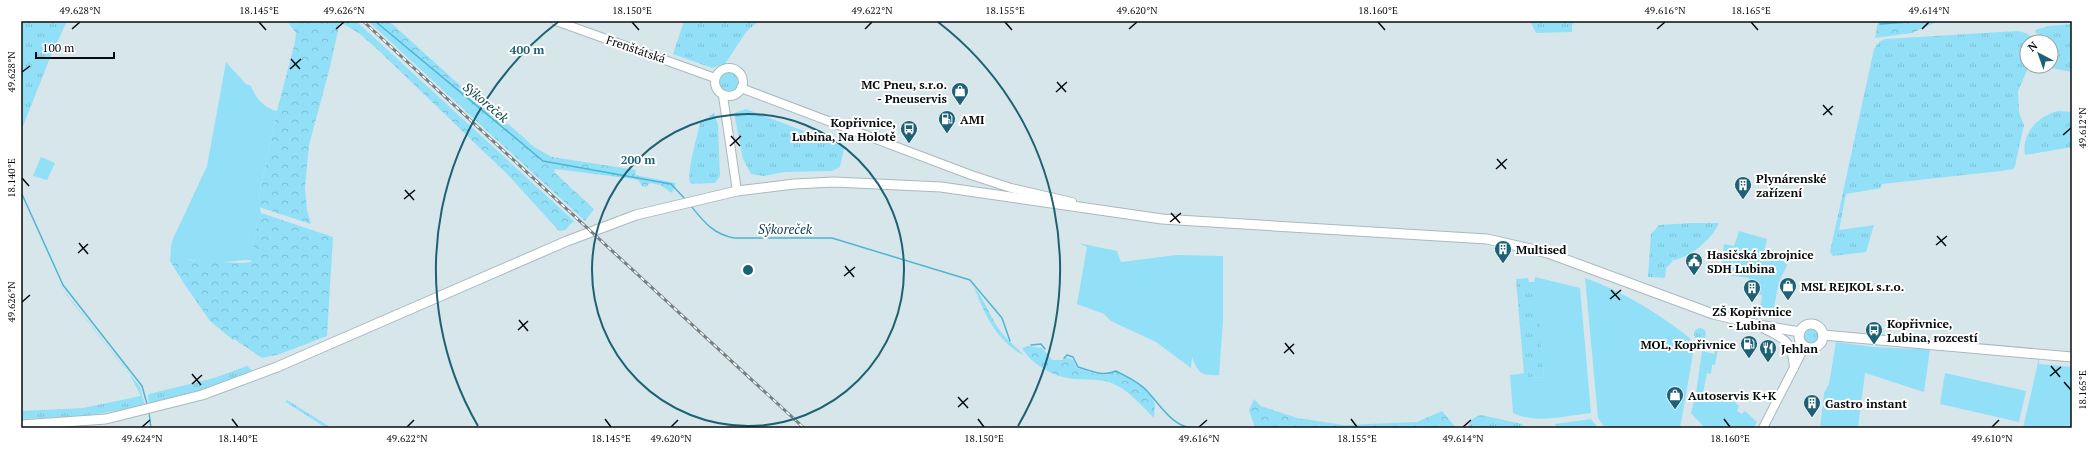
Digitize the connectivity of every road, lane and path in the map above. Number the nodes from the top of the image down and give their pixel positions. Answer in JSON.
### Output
{"nodes":[{"id":1,"x":556,"y":21,"type":"edge"},
{"id":2,"x":715,"y":78,"type":"junction"},
{"id":3,"x":742,"y":88,"type":"junction"},
{"id":4,"x":723,"y":96,"type":"junction"},
{"id":5,"x":737,"y":191,"type":"junction"},
{"id":6,"x":1132,"y":215,"type":"junction"},
{"id":7,"x":1759,"y":325,"type":"junction"},
{"id":8,"x":1800,"y":332,"type":"junction"},
{"id":9,"x":1823,"y":336,"type":"junction"},
{"id":10,"x":1805,"y":346,"type":"junction"},
{"id":11,"x":2072,"y":357,"type":"edge"},
{"id":12,"x":1794,"y":368,"type":"junction"},
{"id":13,"x":21,"y":425,"type":"edge"},
{"id":14,"x":1763,"y":428,"type":"edge"}],
"edges":[{"from":1,"to":2,"type":"main road","name":"Frenštátská"},
{"from":2,"to":3,"type":"main road"},
{"from":2,"to":4,"type":"main road"},
{"from":3,"to":4,"type":"main road"},
{"from":3,"to":6,"type":"main road"},
{"from":4,"to":5,"type":"main road"},
{"from":5,"to":6,"type":"main road"},
{"from":5,"to":13,"type":"main road"},
{"from":6,"to":7,"type":"main road"},
{"from":7,"to":8,"type":"main road"},
{"from":7,"to":12,"type":"main road"},
{"from":8,"to":9,"type":"main road"},
{"from":8,"to":10,"type":"main road"},
{"from":9,"to":10,"type":"main road"},
{"from":9,"to":11,"type":"main road"},
{"from":10,"to":12,"type":"main road"},
{"from":12,"to":14,"type":"main road"}]}
